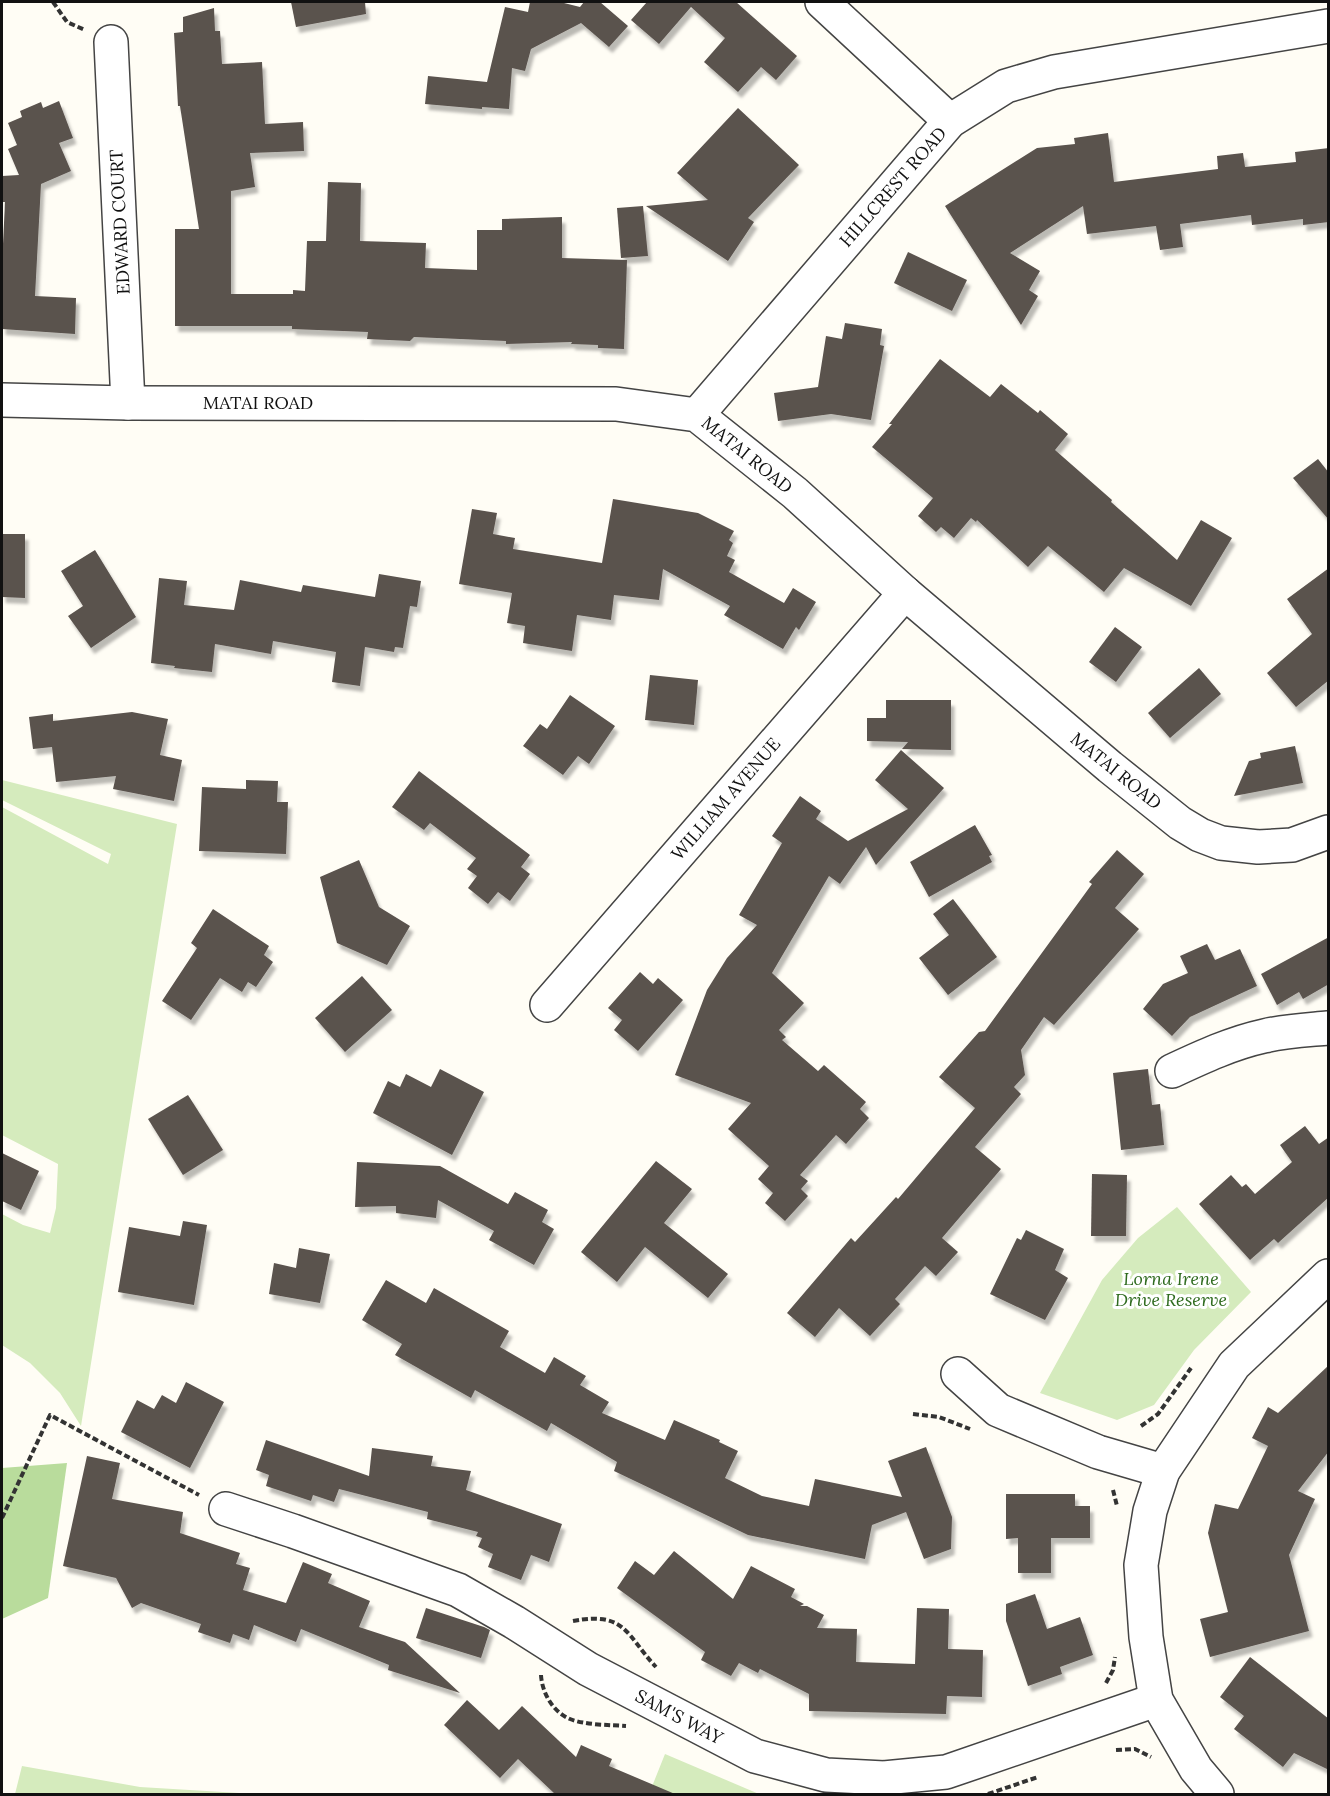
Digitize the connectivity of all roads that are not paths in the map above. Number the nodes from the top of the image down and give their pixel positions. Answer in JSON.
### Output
{"nodes":[{"id":1,"x":822,"y":2,"type":"edge"},
{"id":2,"x":1329,"y":26,"type":"edge"},
{"id":3,"x":111,"y":42,"type":"road end"},
{"id":4,"x":950,"y":121,"type":"junction"},
{"id":5,"x":2,"y":400,"type":"edge"},
{"id":6,"x":128,"y":403,"type":"junction"},
{"id":7,"x":697,"y":415,"type":"junction"},
{"id":8,"x":905,"y":593,"type":"junction"},
{"id":9,"x":1329,"y":832,"type":"edge"},
{"id":10,"x":547,"y":1005,"type":"dead end"},
{"id":11,"x":1329,"y":1028,"type":"edge"},
{"id":12,"x":1173,"y":1071,"type":"dead end"},
{"id":13,"x":1329,"y":1276,"type":"edge"},
{"id":14,"x":958,"y":1374,"type":"dead end"},
{"id":15,"x":1163,"y":1471,"type":"junction"},
{"id":16,"x":226,"y":1509,"type":"road end"},
{"id":17,"x":1156,"y":1700,"type":"junction"},
{"id":18,"x":1217,"y":1794,"type":"edge"}],
"edges":[{"from":1,"to":4,"type":"street"},
{"from":2,"to":4,"type":"street","name":"HILLCREST ROAD"},
{"from":3,"to":6,"type":"street","name":"EDWARD COURT"},
{"from":4,"to":7,"type":"street","name":"HILLCREST ROAD"},
{"from":5,"to":6,"type":"street","name":"MATAI ROAD"},
{"from":6,"to":7,"type":"street","name":"MATAI ROAD"},
{"from":7,"to":8,"type":"street","name":"MATAI ROAD"},
{"from":8,"to":9,"type":"street","name":"MATAI ROAD"},
{"from":8,"to":10,"type":"street","name":"WILLIAM AVENUE"},
{"from":11,"to":12,"type":"street"},
{"from":13,"to":15,"type":"street"},
{"from":14,"to":15,"type":"street"},
{"from":15,"to":17,"type":"street"},
{"from":16,"to":17,"type":"street","name":"SAM'S WAY"},
{"from":17,"to":18,"type":"street"}]}
